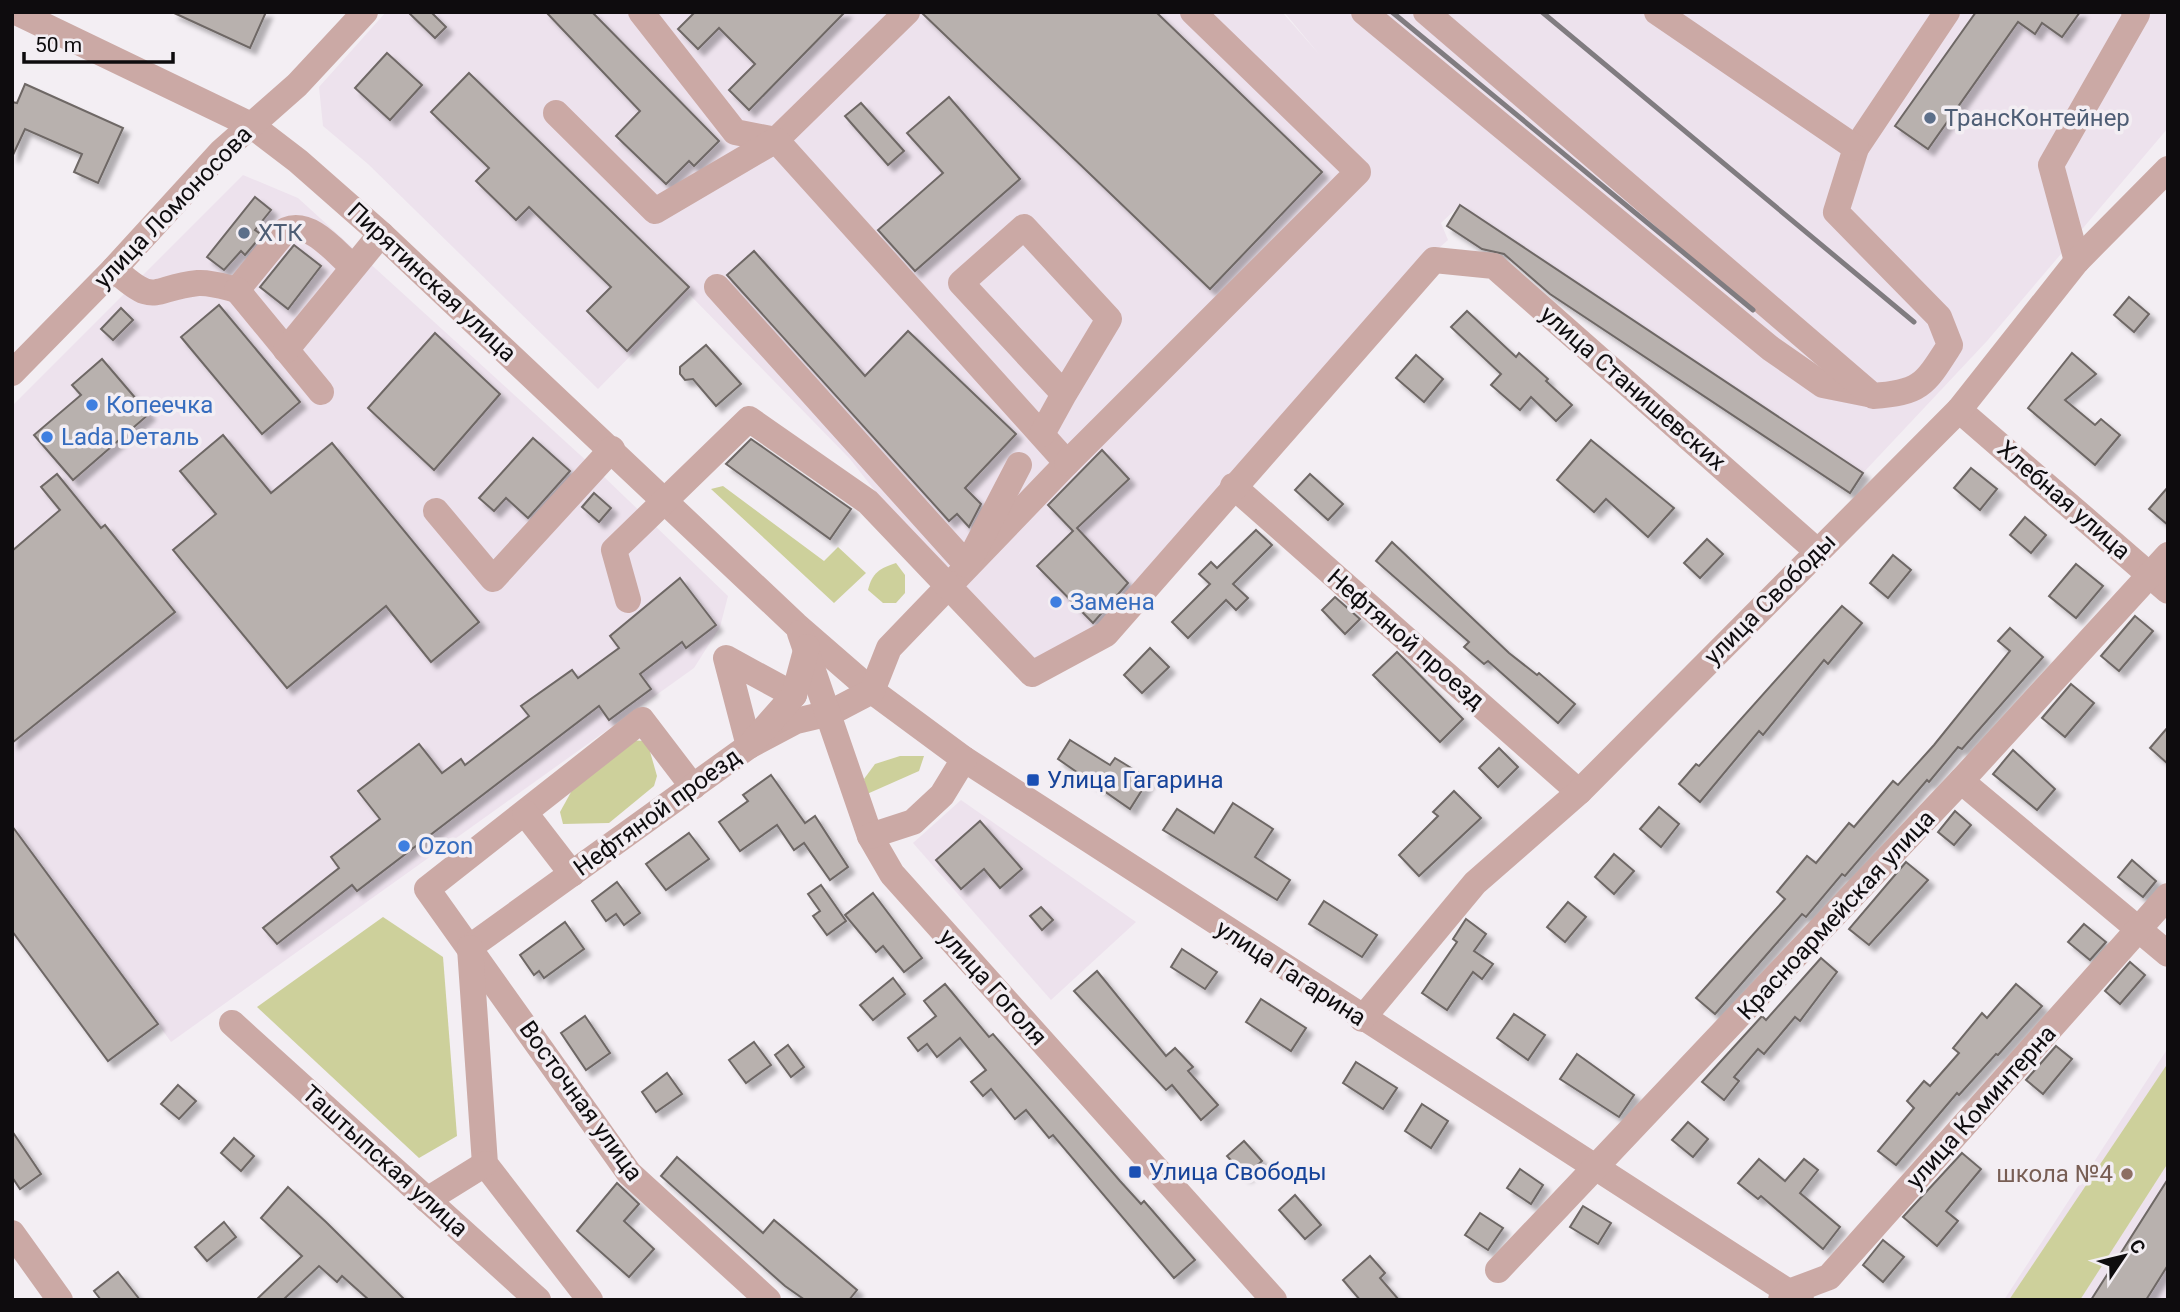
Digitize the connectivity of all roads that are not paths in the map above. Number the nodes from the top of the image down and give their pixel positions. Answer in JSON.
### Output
{"nodes":[{"id":1,"x":16,"y":12,"type":"edge"},
{"id":2,"x":365,"y":12,"type":"edge"},
{"id":3,"x":641,"y":12,"type":"edge"},
{"id":4,"x":907,"y":12,"type":"edge"},
{"id":5,"x":1193,"y":12,"type":"edge"},
{"id":6,"x":1364,"y":12,"type":"edge"},
{"id":7,"x":1426,"y":12,"type":"edge"},
{"id":8,"x":1657,"y":12,"type":"edge"},
{"id":9,"x":1947,"y":12,"type":"edge"},
{"id":10,"x":2134,"y":12,"type":"edge"},
{"id":11,"x":556,"y":113,"type":"dead end"},
{"id":12,"x":251,"y":125,"type":"junction"},
{"id":13,"x":776,"y":140,"type":"junction"},
{"id":14,"x":1856,"y":148,"type":"junction"},
{"id":15,"x":2168,"y":169,"type":"edge"},
{"id":16,"x":381,"y":234,"type":"junction"},
{"id":17,"x":2077,"y":261,"type":"junction"},
{"id":18,"x":353,"y":267,"type":"junction"},
{"id":19,"x":114,"y":269,"type":"junction"},
{"id":20,"x":717,"y":287,"type":"dead end"},
{"id":21,"x":236,"y":290,"type":"junction"},
{"id":22,"x":286,"y":350,"type":"junction"},
{"id":23,"x":12,"y":373,"type":"edge"},
{"id":24,"x":321,"y":392,"type":"dead end"},
{"id":25,"x":1064,"y":394,"type":"junction"},
{"id":26,"x":1873,"y":396,"type":"junction"},
{"id":27,"x":1959,"y":410,"type":"junction"},
{"id":28,"x":1042,"y":434,"type":"junction"},
{"id":29,"x":612,"y":449,"type":"junction"},
{"id":30,"x":1068,"y":463,"type":"junction"},
{"id":31,"x":1019,"y":465,"type":"dead end"},
{"id":32,"x":1233,"y":486,"type":"junction"},
{"id":33,"x":664,"y":498,"type":"junction"},
{"id":34,"x":436,"y":511,"type":"dead end"},
{"id":35,"x":1816,"y":551,"type":"junction"},
{"id":36,"x":2168,"y":555,"type":"edge"},
{"id":37,"x":967,"y":565,"type":"junction"},
{"id":38,"x":2159,"y":582,"type":"edge"},
{"id":39,"x":947,"y":586,"type":"junction"},
{"id":40,"x":628,"y":600,"type":"dead end"},
{"id":41,"x":802,"y":636,"type":"junction"},
{"id":42,"x":872,"y":691,"type":"junction"},
{"id":43,"x":794,"y":695,"type":"junction"},
{"id":44,"x":830,"y":713,"type":"junction"},
{"id":45,"x":749,"y":746,"type":"junction"},
{"id":46,"x":964,"y":759,"type":"junction"},
{"id":47,"x":1961,"y":781,"type":"junction"},
{"id":48,"x":692,"y":787,"type":"junction"},
{"id":49,"x":1579,"y":792,"type":"junction"},
{"id":50,"x":525,"y":813,"type":"junction"},
{"id":51,"x":870,"y":836,"type":"junction"},
{"id":52,"x":572,"y":874,"type":"junction"},
{"id":53,"x":2168,"y":896,"type":"edge"},
{"id":54,"x":2138,"y":930,"type":"junction"},
{"id":55,"x":470,"y":947,"type":"junction"},
{"id":56,"x":2168,"y":954,"type":"edge"},
{"id":57,"x":1362,"y":1019,"type":"junction"},
{"id":58,"x":232,"y":1023,"type":"dead end"},
{"id":59,"x":485,"y":1164,"type":"junction"},
{"id":60,"x":1597,"y":1168,"type":"junction"},
{"id":61,"x":427,"y":1200,"type":"junction"},
{"id":62,"x":12,"y":1233,"type":"edge"},
{"id":63,"x":1498,"y":1270,"type":"dead end"},
{"id":64,"x":1790,"y":1297,"type":"edge"},
{"id":65,"x":60,"y":1300,"type":"edge"},
{"id":66,"x":538,"y":1300,"type":"edge"},
{"id":67,"x":590,"y":1300,"type":"edge"},
{"id":68,"x":768,"y":1300,"type":"edge"},
{"id":69,"x":1275,"y":1300,"type":"edge"}],
"edges":[{"from":1,"to":12,"type":"street","name":"Пирятинская улица"},
{"from":2,"to":12,"type":"street","name":"улица Ломоносова"},
{"from":3,"to":13,"type":"street"},
{"from":4,"to":13,"type":"street"},
{"from":5,"to":30,"type":"street"},
{"from":6,"to":26,"type":"street"},
{"from":7,"to":26,"type":"street"},
{"from":8,"to":14,"type":"street"},
{"from":9,"to":14,"type":"street"},
{"from":10,"to":17,"type":"street"},
{"from":11,"to":13,"type":"street"},
{"from":12,"to":16,"type":"street","name":"Пирятинская улица"},
{"from":12,"to":19,"type":"street","name":"улица Ломоносова"},
{"from":13,"to":28,"type":"street"},
{"from":14,"to":26,"type":"street"},
{"from":15,"to":17,"type":"street","name":"улица Свободы"},
{"from":16,"to":18,"type":"street"},
{"from":16,"to":29,"type":"street","name":"Пирятинская улица"},
{"from":17,"to":27,"type":"street","name":"улица Свободы"},
{"from":18,"to":21,"type":"street"},
{"from":18,"to":22,"type":"street"},
{"from":19,"to":21,"type":"street"},
{"from":19,"to":23,"type":"street","name":"улица Ломоносова"},
{"from":20,"to":37,"type":"street"},
{"from":21,"to":22,"type":"street"},
{"from":22,"to":24,"type":"street"},
{"from":25,"to":25,"type":"street"},
{"from":25,"to":28,"type":"street"},
{"from":27,"to":35,"type":"street","name":"улица Свободы"},
{"from":27,"to":38,"type":"street","name":"Хлебная улица"},
{"from":28,"to":30,"type":"street"},
{"from":29,"to":33,"type":"street","name":"Пирятинская улица"},
{"from":29,"to":34,"type":"street"},
{"from":30,"to":37,"type":"street"},
{"from":31,"to":37,"type":"street"},
{"from":32,"to":35,"type":"street","name":"улица Станишевских"},
{"from":32,"to":39,"type":"street"},
{"from":32,"to":49,"type":"street","name":"Нефтяной проезд"},
{"from":33,"to":39,"type":"street"},
{"from":33,"to":40,"type":"street"},
{"from":33,"to":41,"type":"street","name":"Пирятинская улица"},
{"from":35,"to":49,"type":"street","name":"улица Свободы"},
{"from":36,"to":38,"type":"street","name":"Красноармейская улица"},
{"from":37,"to":39,"type":"street"},
{"from":38,"to":47,"type":"street","name":"Красноармейская улица"},
{"from":39,"to":42,"type":"street"},
{"from":41,"to":42,"type":"street","name":"улица Гагарина"},
{"from":41,"to":43,"type":"street","name":"Нефтяной проезд"},
{"from":41,"to":44,"type":"street","name":"улица Гоголя"},
{"from":42,"to":44,"type":"street"},
{"from":42,"to":46,"type":"street","name":"улица Гагарина"},
{"from":43,"to":45,"type":"street","name":"Нефтяной проезд"},
{"from":43,"to":45,"type":"street"},
{"from":44,"to":45,"type":"street"},
{"from":44,"to":51,"type":"street","name":"улица Гоголя"},
{"from":45,"to":48,"type":"street","name":"Нефтяной проезд"},
{"from":46,"to":51,"type":"street"},
{"from":46,"to":57,"type":"street","name":"улица Гагарина"},
{"from":47,"to":54,"type":"street"},
{"from":47,"to":60,"type":"street","name":"Красноармейская улица"},
{"from":48,"to":50,"type":"street"},
{"from":48,"to":52,"type":"street","name":"Нефтяной проезд"},
{"from":49,"to":57,"type":"street","name":"улица Свободы"},
{"from":50,"to":52,"type":"street"},
{"from":50,"to":55,"type":"street","name":"Восточная улица"},
{"from":51,"to":69,"type":"street","name":"улица Гоголя"},
{"from":52,"to":55,"type":"street","name":"Нефтяной проезд"},
{"from":53,"to":54,"type":"street","name":"улица Коминтерна"},
{"from":54,"to":56,"type":"street"},
{"from":54,"to":64,"type":"street","name":"улица Коминтерна"},
{"from":55,"to":59,"type":"street"},
{"from":55,"to":68,"type":"street","name":"Восточная улица"},
{"from":57,"to":60,"type":"street","name":"улица Гагарина"},
{"from":58,"to":61,"type":"street","name":"Таштыпская улица"},
{"from":59,"to":61,"type":"street"},
{"from":59,"to":67,"type":"street"},
{"from":60,"to":63,"type":"street","name":"Красноармейская улица"},
{"from":60,"to":64,"type":"street","name":"улица Гагарина"},
{"from":61,"to":66,"type":"street","name":"Таштыпская улица"},
{"from":62,"to":65,"type":"street"}]}
